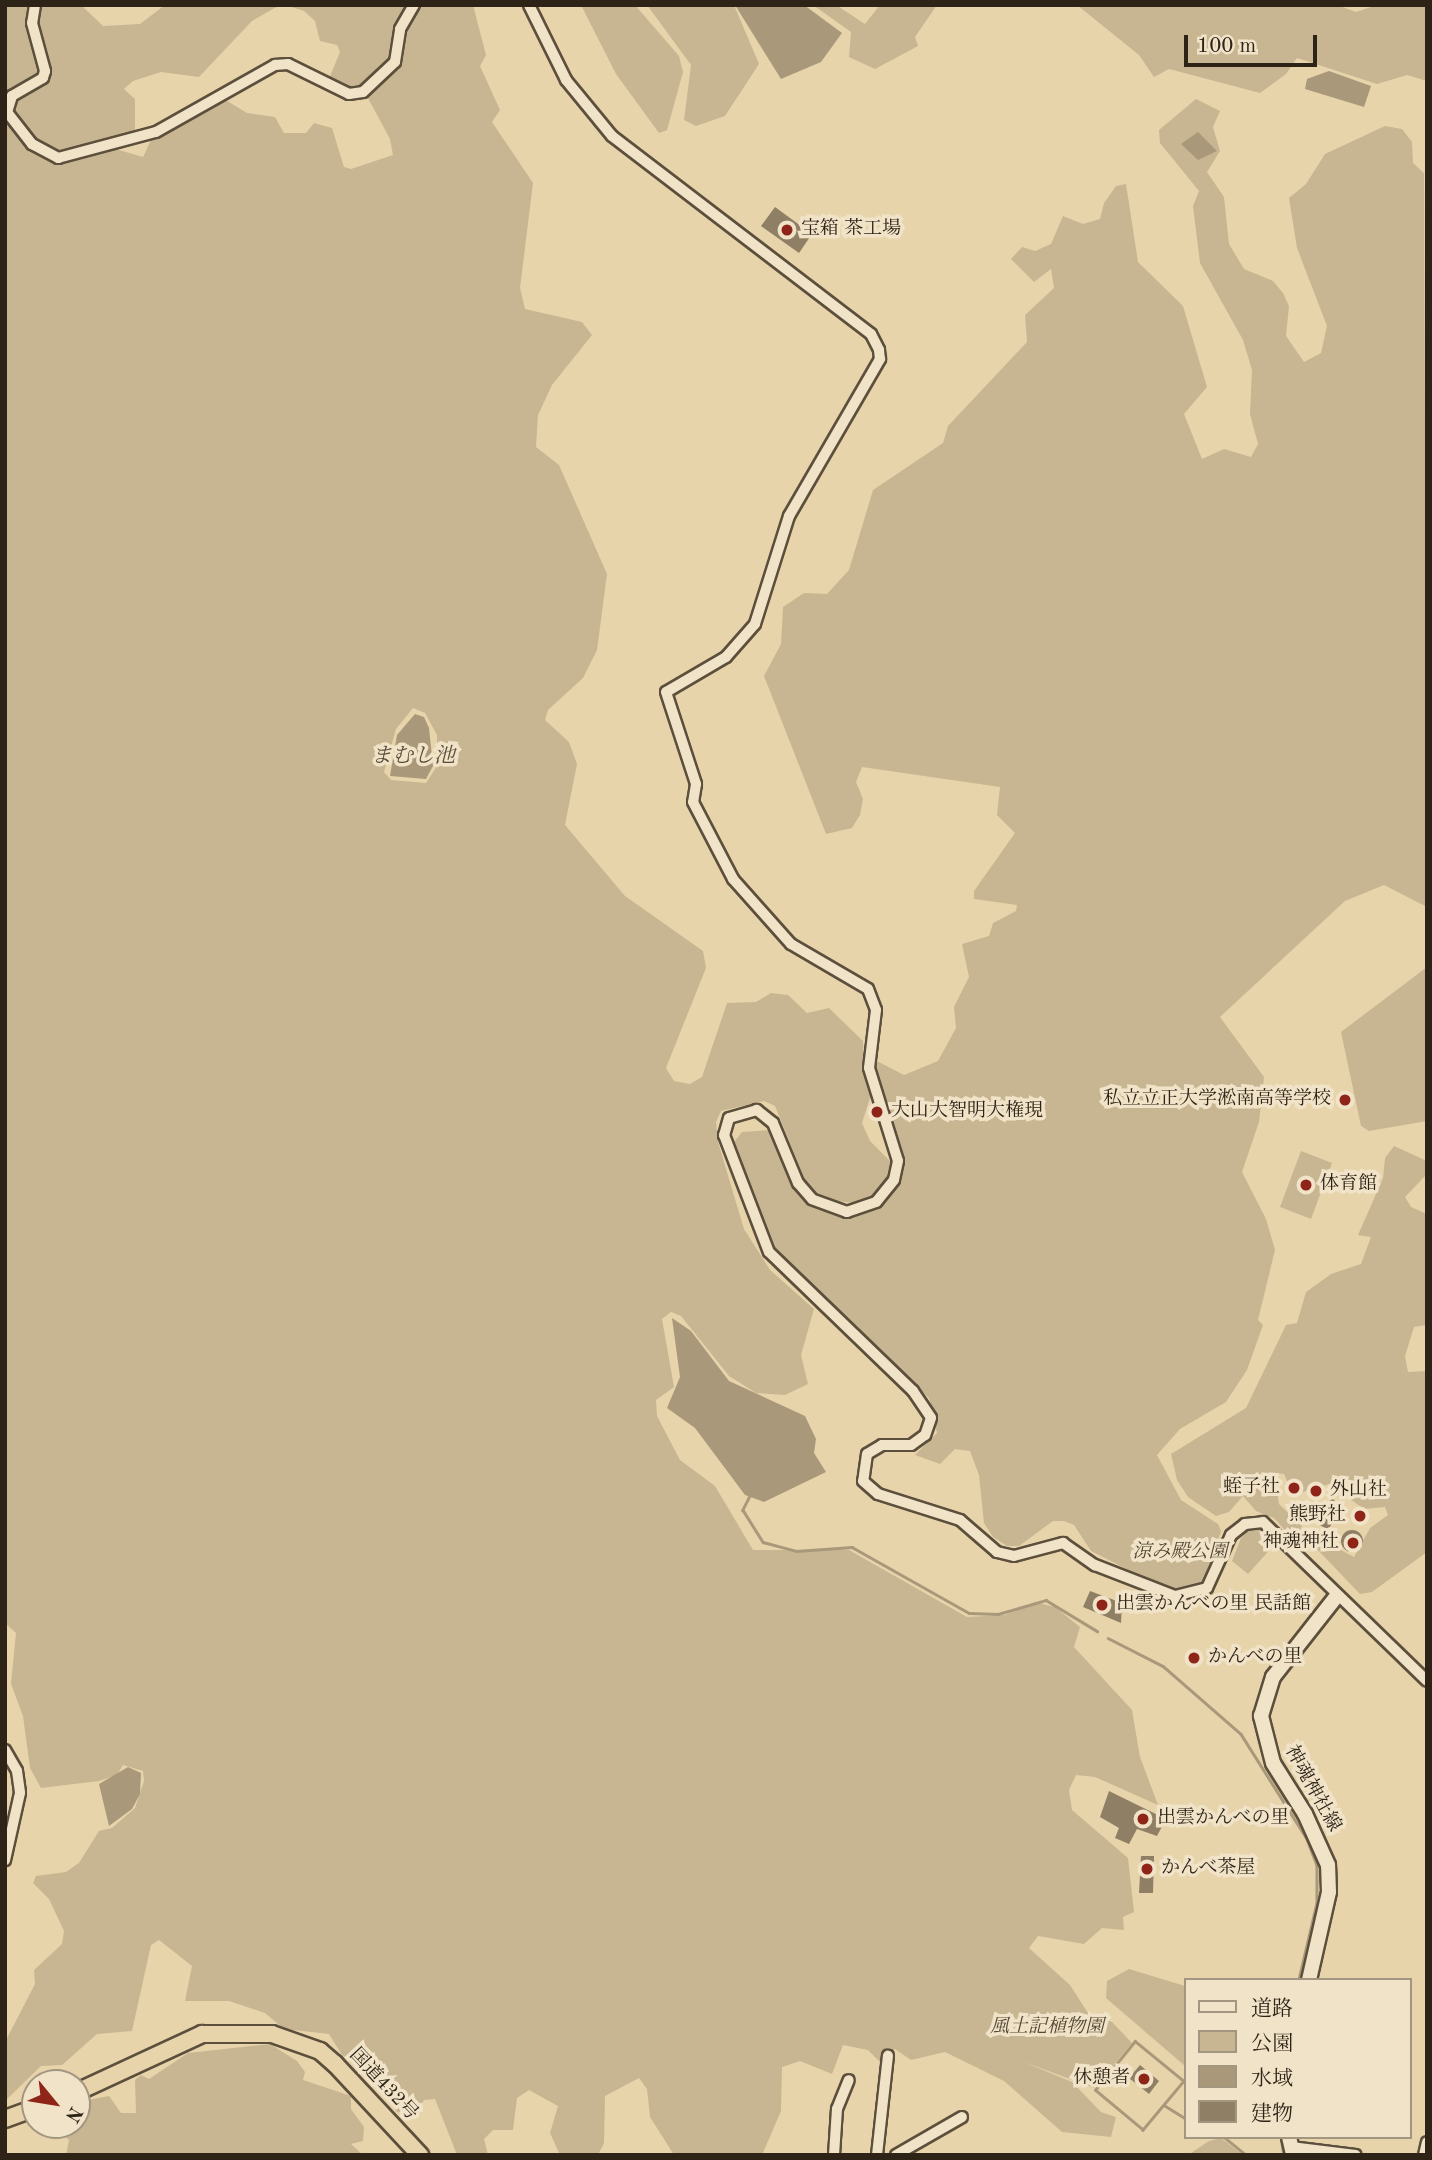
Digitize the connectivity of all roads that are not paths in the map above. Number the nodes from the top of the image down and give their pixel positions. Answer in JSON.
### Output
{"nodes":[{"id":1,"x":35,"y":5,"type":"edge"},
{"id":2,"x":414,"y":5,"type":"edge"},
{"id":3,"x":529,"y":5,"type":"edge"},
{"id":4,"x":1336,"y":1597,"type":"junction"},
{"id":5,"x":1427,"y":1681,"type":"edge"},
{"id":6,"x":5,"y":1750,"type":"edge"},
{"id":7,"x":5,"y":1860,"type":"edge"},
{"id":8,"x":1309,"y":1978,"type":"edge"},
{"id":9,"x":888,"y":2056,"type":"dead end"},
{"id":10,"x":849,"y":2080,"type":"dead end"},
{"id":11,"x":91,"y":2086,"type":"edge"},
{"id":12,"x":962,"y":2117,"type":"dead end"},
{"id":13,"x":1427,"y":2142,"type":"edge"},
{"id":14,"x":1291,"y":2146,"type":"edge"},
{"id":15,"x":420,"y":2155,"type":"edge"},
{"id":16,"x":834,"y":2155,"type":"edge"},
{"id":17,"x":877,"y":2155,"type":"edge"},
{"id":18,"x":896,"y":2155,"type":"edge"},
{"id":19,"x":1356,"y":2155,"type":"edge"},
{"id":20,"x":1424,"y":2155,"type":"edge"}],
"edges":[{"from":1,"to":2,"type":"street"},
{"from":3,"to":4,"type":"street"},
{"from":4,"to":5,"type":"street"},
{"from":4,"to":8,"type":"main road","name":"神魂神社線"},
{"from":6,"to":7,"type":"street"},
{"from":9,"to":17,"type":"street"},
{"from":10,"to":16,"type":"street"},
{"from":11,"to":15,"type":"highway","name":"国道432号"},
{"from":12,"to":18,"type":"street"},
{"from":13,"to":20,"type":"street"},
{"from":14,"to":19,"type":"street"}]}
